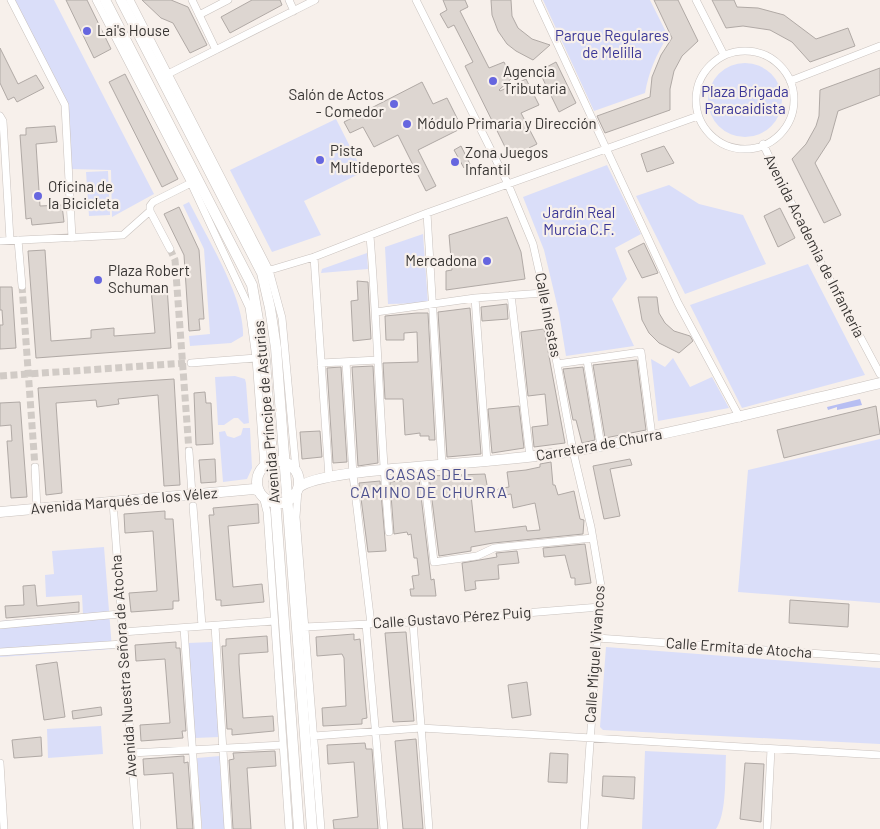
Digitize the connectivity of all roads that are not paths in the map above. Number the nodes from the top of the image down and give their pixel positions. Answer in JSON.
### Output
{"nodes":[{"id":1,"x":11,"y":0,"type":"edge"},
{"id":2,"x":96,"y":0,"type":"edge"},
{"id":3,"x":105,"y":0,"type":"edge"},
{"id":4,"x":121,"y":0,"type":"edge"},
{"id":5,"x":130,"y":0,"type":"edge"},
{"id":6,"x":192,"y":0,"type":"edge"},
{"id":7,"x":228,"y":0,"type":"edge"},
{"id":8,"x":289,"y":0,"type":"edge"},
{"id":9,"x":315,"y":0,"type":"edge"},
{"id":10,"x":416,"y":0,"type":"edge"},
{"id":11,"x":537,"y":0,"type":"edge"},
{"id":12,"x":696,"y":0,"type":"edge"},
{"id":13,"x":294,"y":10,"type":"junction"},
{"id":14,"x":199,"y":15,"type":"junction"},
{"id":15,"x":880,"y":46,"type":"edge"},
{"id":16,"x":216,"y":50,"type":"junction"},
{"id":17,"x":724,"y":55,"type":"junction"},
{"id":18,"x":165,"y":76,"type":"junction"},
{"id":19,"x":790,"y":81,"type":"junction"},
{"id":20,"x":0,"y":116,"type":"edge"},
{"id":21,"x":698,"y":116,"type":"junction"},
{"id":22,"x":763,"y":144,"type":"junction"},
{"id":23,"x":607,"y":149,"type":"junction"},
{"id":24,"x":191,"y":183,"type":"junction"},
{"id":25,"x":508,"y":184,"type":"junction"},
{"id":26,"x":150,"y":211,"type":"junction"},
{"id":27,"x":427,"y":213,"type":"junction"},
{"id":28,"x":370,"y":236,"type":"junction"},
{"id":29,"x":72,"y":238,"type":"junction"},
{"id":30,"x":10,"y":240,"type":"junction"},
{"id":31,"x":18,"y":240,"type":"junction"},
{"id":32,"x":0,"y":241,"type":"edge"},
{"id":33,"x":170,"y":249,"type":"tunnel mouth"},
{"id":34,"x":314,"y":257,"type":"junction"},
{"id":35,"x":266,"y":272,"type":"junction"},
{"id":36,"x":22,"y":286,"type":"tunnel mouth"},
{"id":37,"x":544,"y":292,"type":"junction"},
{"id":38,"x":511,"y":296,"type":"junction"},
{"id":39,"x":475,"y":298,"type":"junction"},
{"id":40,"x":432,"y":304,"type":"junction"},
{"id":41,"x":376,"y":312,"type":"junction"},
{"id":42,"x":256,"y":358,"type":"junction"},
{"id":43,"x":378,"y":360,"type":"junction"},
{"id":44,"x":586,"y":360,"type":"junction"},
{"id":45,"x":346,"y":362,"type":"junction"},
{"id":46,"x":191,"y":363,"type":"tunnel mouth"},
{"id":47,"x":321,"y":363,"type":"junction"},
{"id":48,"x":557,"y":364,"type":"junction"},
{"id":49,"x":880,"y":374,"type":"edge"},
{"id":50,"x":880,"y":383,"type":"edge"},
{"id":51,"x":740,"y":418,"type":"junction"},
{"id":52,"x":652,"y":436,"type":"junction"},
{"id":53,"x":601,"y":446,"type":"junction"},
{"id":54,"x":189,"y":451,"type":"tunnel mouth"},
{"id":55,"x":573,"y":451,"type":"junction"},
{"id":56,"x":530,"y":457,"type":"junction"},
{"id":57,"x":285,"y":462,"type":"junction"},
{"id":58,"x":487,"y":462,"type":"junction"},
{"id":59,"x":268,"y":464,"type":"junction"},
{"id":60,"x":442,"y":465,"type":"junction"},
{"id":61,"x":34,"y":467,"type":"tunnel mouth"},
{"id":62,"x":423,"y":467,"type":"junction"},
{"id":63,"x":383,"y":471,"type":"junction"},
{"id":64,"x":297,"y":473,"type":"junction"},
{"id":65,"x":352,"y":475,"type":"junction"},
{"id":66,"x":329,"y":478,"type":"junction"},
{"id":67,"x":313,"y":480,"type":"junction"},
{"id":68,"x":298,"y":489,"type":"junction"},
{"id":69,"x":257,"y":492,"type":"junction"},
{"id":70,"x":192,"y":500,"type":"junction"},
{"id":71,"x":288,"y":501,"type":"junction"},
{"id":72,"x":113,"y":502,"type":"junction"},
{"id":73,"x":275,"y":503,"type":"junction"},
{"id":74,"x":37,"y":510,"type":"junction"},
{"id":75,"x":0,"y":512,"type":"edge"},
{"id":76,"x":389,"y":532,"type":"dead end"},
{"id":77,"x":593,"y":538,"type":"junction"},
{"id":78,"x":600,"y":607,"type":"junction"},
{"id":79,"x":120,"y":614,"type":"junction"},
{"id":80,"x":274,"y":621,"type":"junction"},
{"id":81,"x":413,"y":622,"type":"junction"},
{"id":82,"x":369,"y":624,"type":"junction"},
{"id":83,"x":0,"y":625,"type":"edge"},
{"id":84,"x":202,"y":626,"type":"junction"},
{"id":85,"x":215,"y":626,"type":"junction"},
{"id":86,"x":304,"y":626,"type":"junction"},
{"id":87,"x":184,"y":628,"type":"junction"},
{"id":88,"x":122,"y":632,"type":"junction"},
{"id":89,"x":598,"y":638,"type":"junction"},
{"id":90,"x":123,"y":644,"type":"junction"},
{"id":91,"x":0,"y":652,"type":"edge"},
{"id":92,"x":880,"y":658,"type":"edge"},
{"id":93,"x":421,"y":728,"type":"junction"},
{"id":94,"x":376,"y":732,"type":"junction"},
{"id":95,"x":314,"y":736,"type":"junction"},
{"id":96,"x":589,"y":738,"type":"junction"},
{"id":97,"x":283,"y":746,"type":"junction"},
{"id":98,"x":223,"y":748,"type":"junction"},
{"id":99,"x":772,"y":748,"type":"junction"},
{"id":100,"x":193,"y":750,"type":"junction"},
{"id":101,"x":131,"y":753,"type":"junction"},
{"id":102,"x":880,"y":755,"type":"edge"},
{"id":103,"x":0,"y":765,"type":"edge"},
{"id":104,"x":4,"y":829,"type":"edge"},
{"id":105,"x":137,"y":829,"type":"edge"},
{"id":106,"x":198,"y":829,"type":"edge"},
{"id":107,"x":228,"y":829,"type":"edge"},
{"id":108,"x":289,"y":829,"type":"edge"},
{"id":109,"x":299,"y":829,"type":"edge"},
{"id":110,"x":312,"y":829,"type":"edge"},
{"id":111,"x":321,"y":829,"type":"edge"},
{"id":112,"x":384,"y":829,"type":"edge"},
{"id":113,"x":429,"y":829,"type":"edge"},
{"id":114,"x":584,"y":829,"type":"edge"},
{"id":115,"x":767,"y":829,"type":"edge"}],
"edges":[{"from":1,"to":29,"type":"street"},
{"from":2,"to":24,"type":"street"},
{"from":3,"to":59,"type":"main road","name":"Avenida Príncipe de Asturias"},
{"from":4,"to":18,"type":"main road","name":"Avenida Príncipe de Asturias"},
{"from":5,"to":18,"type":"street"},
{"from":6,"to":14,"type":"street"},
{"from":7,"to":14,"type":"street"},
{"from":8,"to":13,"type":"street"},
{"from":9,"to":13,"type":"street"},
{"from":10,"to":25,"type":"street","name":"Calle Iniestas"},
{"from":11,"to":23,"type":"street"},
{"from":12,"to":17,"type":"street"},
{"from":13,"to":16,"type":"street"},
{"from":14,"to":16,"type":"street"},
{"from":15,"to":19,"type":"street"},
{"from":16,"to":18,"type":"street"},
{"from":17,"to":19,"type":"street"},
{"from":17,"to":21,"type":"street"},
{"from":18,"to":35,"type":"main road","name":"Avenida Príncipe de Asturias"},
{"from":19,"to":22,"type":"street"},
{"from":20,"to":30,"type":"street"},
{"from":21,"to":22,"type":"street"},
{"from":21,"to":23,"type":"street"},
{"from":22,"to":49,"type":"street","name":"Avenida Academia de Infantería"},
{"from":23,"to":25,"type":"street"},
{"from":23,"to":51,"type":"street"},
{"from":24,"to":26,"type":"street"},
{"from":24,"to":42,"type":"street"},
{"from":25,"to":27,"type":"street"},
{"from":25,"to":37,"type":"street","name":"Calle Iniestas"},
{"from":26,"to":29,"type":"street"},
{"from":26,"to":33,"type":"street"},
{"from":27,"to":28,"type":"street"},
{"from":27,"to":40,"type":"street"},
{"from":28,"to":34,"type":"street"},
{"from":28,"to":41,"type":"street"},
{"from":29,"to":31,"type":"street"},
{"from":30,"to":31,"type":"street"},
{"from":30,"to":32,"type":"street"},
{"from":31,"to":36,"type":"street"},
{"from":34,"to":35,"type":"street"},
{"from":34,"to":47,"type":"street"},
{"from":35,"to":57,"type":"main road","name":"Avenida Príncipe de Asturias"},
{"from":35,"to":64,"type":"street"},
{"from":37,"to":38,"type":"street"},
{"from":37,"to":48,"type":"street","name":"Calle Iniestas"},
{"from":38,"to":39,"type":"street"},
{"from":38,"to":56,"type":"street"},
{"from":39,"to":40,"type":"street"},
{"from":39,"to":58,"type":"street"},
{"from":40,"to":41,"type":"street"},
{"from":40,"to":60,"type":"street"},
{"from":41,"to":43,"type":"street"},
{"from":42,"to":46,"type":"street"},
{"from":42,"to":59,"type":"street"},
{"from":43,"to":45,"type":"street"},
{"from":43,"to":63,"type":"street"},
{"from":44,"to":48,"type":"street"},
{"from":44,"to":52,"type":"street"},
{"from":44,"to":53,"type":"street"},
{"from":45,"to":47,"type":"street"},
{"from":45,"to":65,"type":"street"},
{"from":47,"to":66,"type":"street"},
{"from":48,"to":55,"type":"street","name":"Calle Iniestas"},
{"from":50,"to":51,"type":"main road","name":"Carretera de Churra"},
{"from":51,"to":52,"type":"main road","name":"Carretera de Churra"},
{"from":52,"to":53,"type":"main road","name":"Carretera de Churra"},
{"from":53,"to":55,"type":"main road","name":"Carretera de Churra"},
{"from":54,"to":70,"type":"street"},
{"from":55,"to":56,"type":"main road","name":"Carretera de Churra"},
{"from":55,"to":77,"type":"street","name":"Calle Miguel Vivancos"},
{"from":56,"to":58,"type":"main road","name":"Carretera de Churra"},
{"from":57,"to":59,"type":"main road"},
{"from":57,"to":64,"type":"main road","name":"Carretera de Churra"},
{"from":57,"to":71,"type":"main road","name":"Avenida Príncipe de Asturias"},
{"from":58,"to":60,"type":"main road","name":"Carretera de Churra"},
{"from":59,"to":69,"type":"main road"},
{"from":59,"to":73,"type":"main road","name":"Avenida Príncipe de Asturias"},
{"from":60,"to":62,"type":"main road","name":"Carretera de Churra"},
{"from":61,"to":74,"type":"street"},
{"from":62,"to":63,"type":"main road","name":"Carretera de Churra"},
{"from":62,"to":77,"type":"street"},
{"from":63,"to":65,"type":"main road","name":"Carretera de Churra"},
{"from":63,"to":76,"type":"street"},
{"from":64,"to":67,"type":"main road","name":"Carretera de Churra"},
{"from":64,"to":68,"type":"main road"},
{"from":65,"to":66,"type":"main road","name":"Carretera de Churra"},
{"from":65,"to":82,"type":"street"},
{"from":66,"to":67,"type":"main road","name":"Carretera de Churra"},
{"from":67,"to":68,"type":"main road","name":"Carretera de Churra"},
{"from":68,"to":71,"type":"main road","name":"Carretera de Churra"},
{"from":68,"to":86,"type":"street"},
{"from":69,"to":70,"type":"main road","name":"Avenida Marqués de los Vélez"},
{"from":69,"to":73,"type":"main road"},
{"from":69,"to":80,"type":"street"},
{"from":70,"to":72,"type":"main road","name":"Avenida Marqués de los Vélez"},
{"from":70,"to":84,"type":"street"},
{"from":71,"to":73,"type":"main road"},
{"from":71,"to":110,"type":"main road","name":"Avenida Príncipe de Asturias"},
{"from":72,"to":74,"type":"main road","name":"Avenida Marqués de los Vélez"},
{"from":72,"to":79,"type":"street","name":"Avenida Nuestra Señora de Atocha"},
{"from":73,"to":109,"type":"main road","name":"Avenida Príncipe de Asturias"},
{"from":74,"to":75,"type":"main road","name":"Avenida Marqués de los Vélez"},
{"from":77,"to":78,"type":"street","name":"Calle Miguel Vivancos"},
{"from":78,"to":81,"type":"street","name":"Calle Gustavo Pérez Puig"},
{"from":78,"to":89,"type":"street","name":"Calle Miguel Vivancos"},
{"from":79,"to":83,"type":"street"},
{"from":79,"to":88,"type":"street","name":"Avenida Nuestra Señora de Atocha"},
{"from":80,"to":85,"type":"street"},
{"from":80,"to":97,"type":"street"},
{"from":81,"to":82,"type":"street","name":"Calle Gustavo Pérez Puig"},
{"from":81,"to":93,"type":"street"},
{"from":82,"to":86,"type":"street","name":"Calle Gustavo Pérez Puig"},
{"from":82,"to":94,"type":"street"},
{"from":84,"to":85,"type":"street"},
{"from":84,"to":87,"type":"street"},
{"from":85,"to":98,"type":"street"},
{"from":86,"to":95,"type":"street"},
{"from":87,"to":88,"type":"street"},
{"from":87,"to":100,"type":"street"},
{"from":88,"to":90,"type":"street","name":"Avenida Nuestra Señora de Atocha"},
{"from":89,"to":92,"type":"street","name":"Calle Ermita de Atocha"},
{"from":89,"to":96,"type":"street","name":"Calle Miguel Vivancos"},
{"from":90,"to":91,"type":"street"},
{"from":90,"to":101,"type":"street","name":"Avenida Nuestra Señora de Atocha"},
{"from":93,"to":94,"type":"street"},
{"from":93,"to":96,"type":"street"},
{"from":93,"to":113,"type":"street"},
{"from":94,"to":95,"type":"street"},
{"from":94,"to":112,"type":"street"},
{"from":95,"to":111,"type":"street"},
{"from":96,"to":99,"type":"street"},
{"from":96,"to":114,"type":"street","name":"Calle Miguel Vivancos"},
{"from":97,"to":98,"type":"street"},
{"from":97,"to":108,"type":"street"},
{"from":98,"to":100,"type":"street"},
{"from":98,"to":107,"type":"street"},
{"from":99,"to":102,"type":"street"},
{"from":99,"to":115,"type":"street"},
{"from":100,"to":101,"type":"street"},
{"from":100,"to":106,"type":"street"},
{"from":101,"to":105,"type":"street","name":"Avenida Nuestra Señora de Atocha"},
{"from":103,"to":104,"type":"street"}]}
